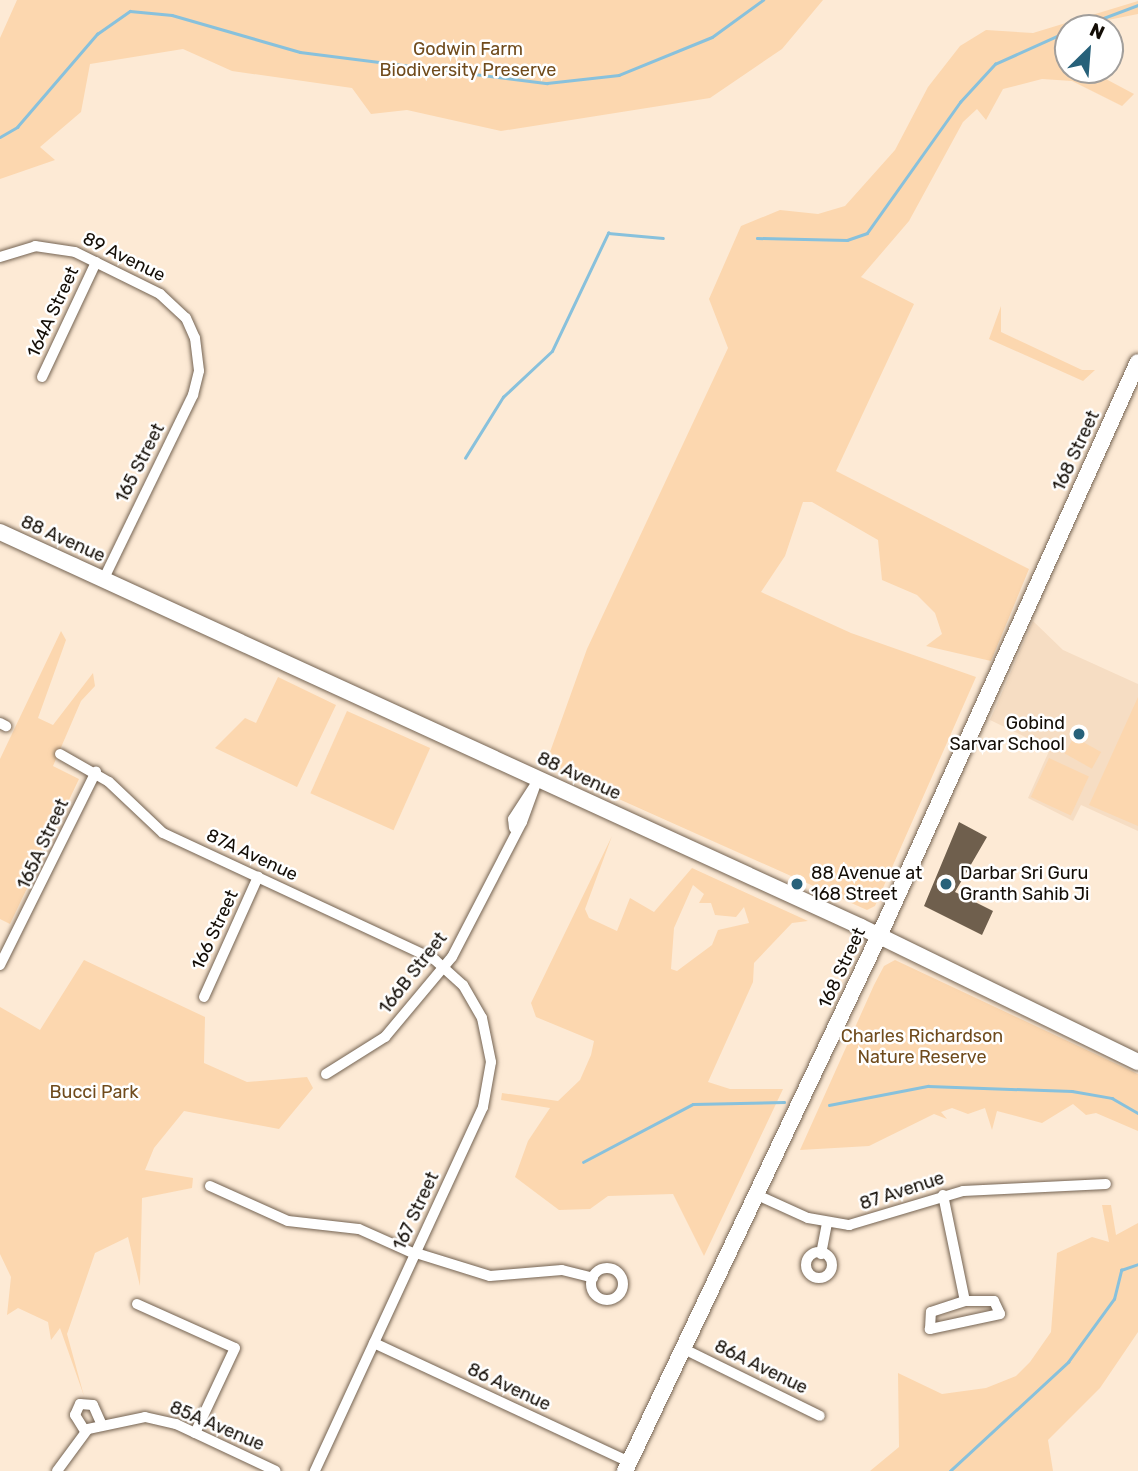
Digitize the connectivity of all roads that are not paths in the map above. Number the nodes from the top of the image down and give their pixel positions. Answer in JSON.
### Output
{"nodes":[{"id":1,"x":0,"y":257,"type":"edge"},
{"id":2,"x":96,"y":262,"type":"junction"},
{"id":3,"x":199,"y":361,"type":"joint"},
{"id":4,"x":1138,"y":362,"type":"edge"},
{"id":5,"x":42,"y":377,"type":"dead end"},
{"id":6,"x":0,"y":531,"type":"edge"},
{"id":7,"x":104,"y":579,"type":"junction"},
{"id":8,"x":60,"y":754,"type":"dead end"},
{"id":9,"x":96,"y":772,"type":"junction"},
{"id":10,"x":536,"y":786,"type":"junction"},
{"id":11,"x":258,"y":877,"type":"junction"},
{"id":12,"x":879,"y":936,"type":"junction"},
{"id":13,"x":0,"y":965,"type":"edge"},
{"id":14,"x":443,"y":967,"type":"junction"},
{"id":15,"x":204,"y":997,"type":"dead end"},
{"id":16,"x":1138,"y":1062,"type":"edge"},
{"id":17,"x":326,"y":1074,"type":"dead end"},
{"id":18,"x":1106,"y":1184,"type":"dead end"},
{"id":19,"x":211,"y":1186,"type":"dead end"},
{"id":20,"x":755,"y":1194,"type":"junction"},
{"id":21,"x":943,"y":1195,"type":"junction"},
{"id":22,"x":827,"y":1223,"type":"junction"},
{"id":23,"x":416,"y":1254,"type":"junction"},
{"id":24,"x":821,"y":1254,"type":"dead end"},
{"id":25,"x":593,"y":1278,"type":"dead end"},
{"id":26,"x":965,"y":1301,"type":"junction"},
{"id":27,"x":138,"y":1304,"type":"dead end"},
{"id":28,"x":374,"y":1343,"type":"junction"},
{"id":29,"x":686,"y":1350,"type":"junction"},
{"id":30,"x":820,"y":1416,"type":"dead end"},
{"id":31,"x":101,"y":1423,"type":"junction"},
{"id":32,"x":85,"y":1431,"type":"junction"},
{"id":33,"x":195,"y":1433,"type":"junction"},
{"id":34,"x":627,"y":1467,"type":"edge"},
{"id":35,"x":57,"y":1471,"type":"edge"},
{"id":36,"x":276,"y":1471,"type":"edge"},
{"id":37,"x":315,"y":1471,"type":"edge"}],
"edges":[{"from":1,"to":2,"type":"street","name":"89 Avenue"},
{"from":2,"to":3,"type":"street","name":"89 Avenue"},
{"from":2,"to":5,"type":"street","name":"164A Street"},
{"from":3,"to":7,"type":"street","name":"165 Street"},
{"from":4,"to":12,"type":"main road","name":"168 Street"},
{"from":6,"to":7,"type":"main road","name":"88 Avenue"},
{"from":7,"to":10,"type":"main road","name":"88 Avenue"},
{"from":8,"to":9,"type":"street","name":"87A Avenue"},
{"from":9,"to":11,"type":"street","name":"87A Avenue"},
{"from":9,"to":13,"type":"street","name":"165A Street"},
{"from":10,"to":12,"type":"main road","name":"88 Avenue"},
{"from":10,"to":14,"type":"street","name":"166B Street"},
{"from":11,"to":14,"type":"street","name":"87A Avenue"},
{"from":11,"to":15,"type":"street","name":"166 Street"},
{"from":12,"to":16,"type":"main road","name":"88 Avenue"},
{"from":12,"to":20,"type":"main road","name":"168 Street"},
{"from":14,"to":17,"type":"street","name":"166B Street"},
{"from":14,"to":23,"type":"street","name":"167 Street"},
{"from":18,"to":21,"type":"street","name":"87 Avenue"},
{"from":19,"to":23,"type":"street"},
{"from":20,"to":22,"type":"street","name":"87 Avenue"},
{"from":20,"to":29,"type":"main road","name":"168 Street"},
{"from":21,"to":22,"type":"street","name":"87 Avenue"},
{"from":21,"to":26,"type":"street"},
{"from":22,"to":24,"type":"street"},
{"from":23,"to":25,"type":"street"},
{"from":23,"to":28,"type":"street","name":"167 Street"},
{"from":26,"to":26,"type":"street"},
{"from":27,"to":33,"type":"street"},
{"from":28,"to":34,"type":"street","name":"86 Avenue"},
{"from":28,"to":37,"type":"street","name":"167 Street"},
{"from":29,"to":30,"type":"street","name":"86A Avenue"},
{"from":29,"to":34,"type":"main road","name":"168 Street"},
{"from":31,"to":32,"type":"street"},
{"from":31,"to":32,"type":"street"},
{"from":31,"to":33,"type":"street","name":"85A Avenue"},
{"from":32,"to":35,"type":"street"},
{"from":33,"to":36,"type":"street","name":"85A Avenue"}]}
